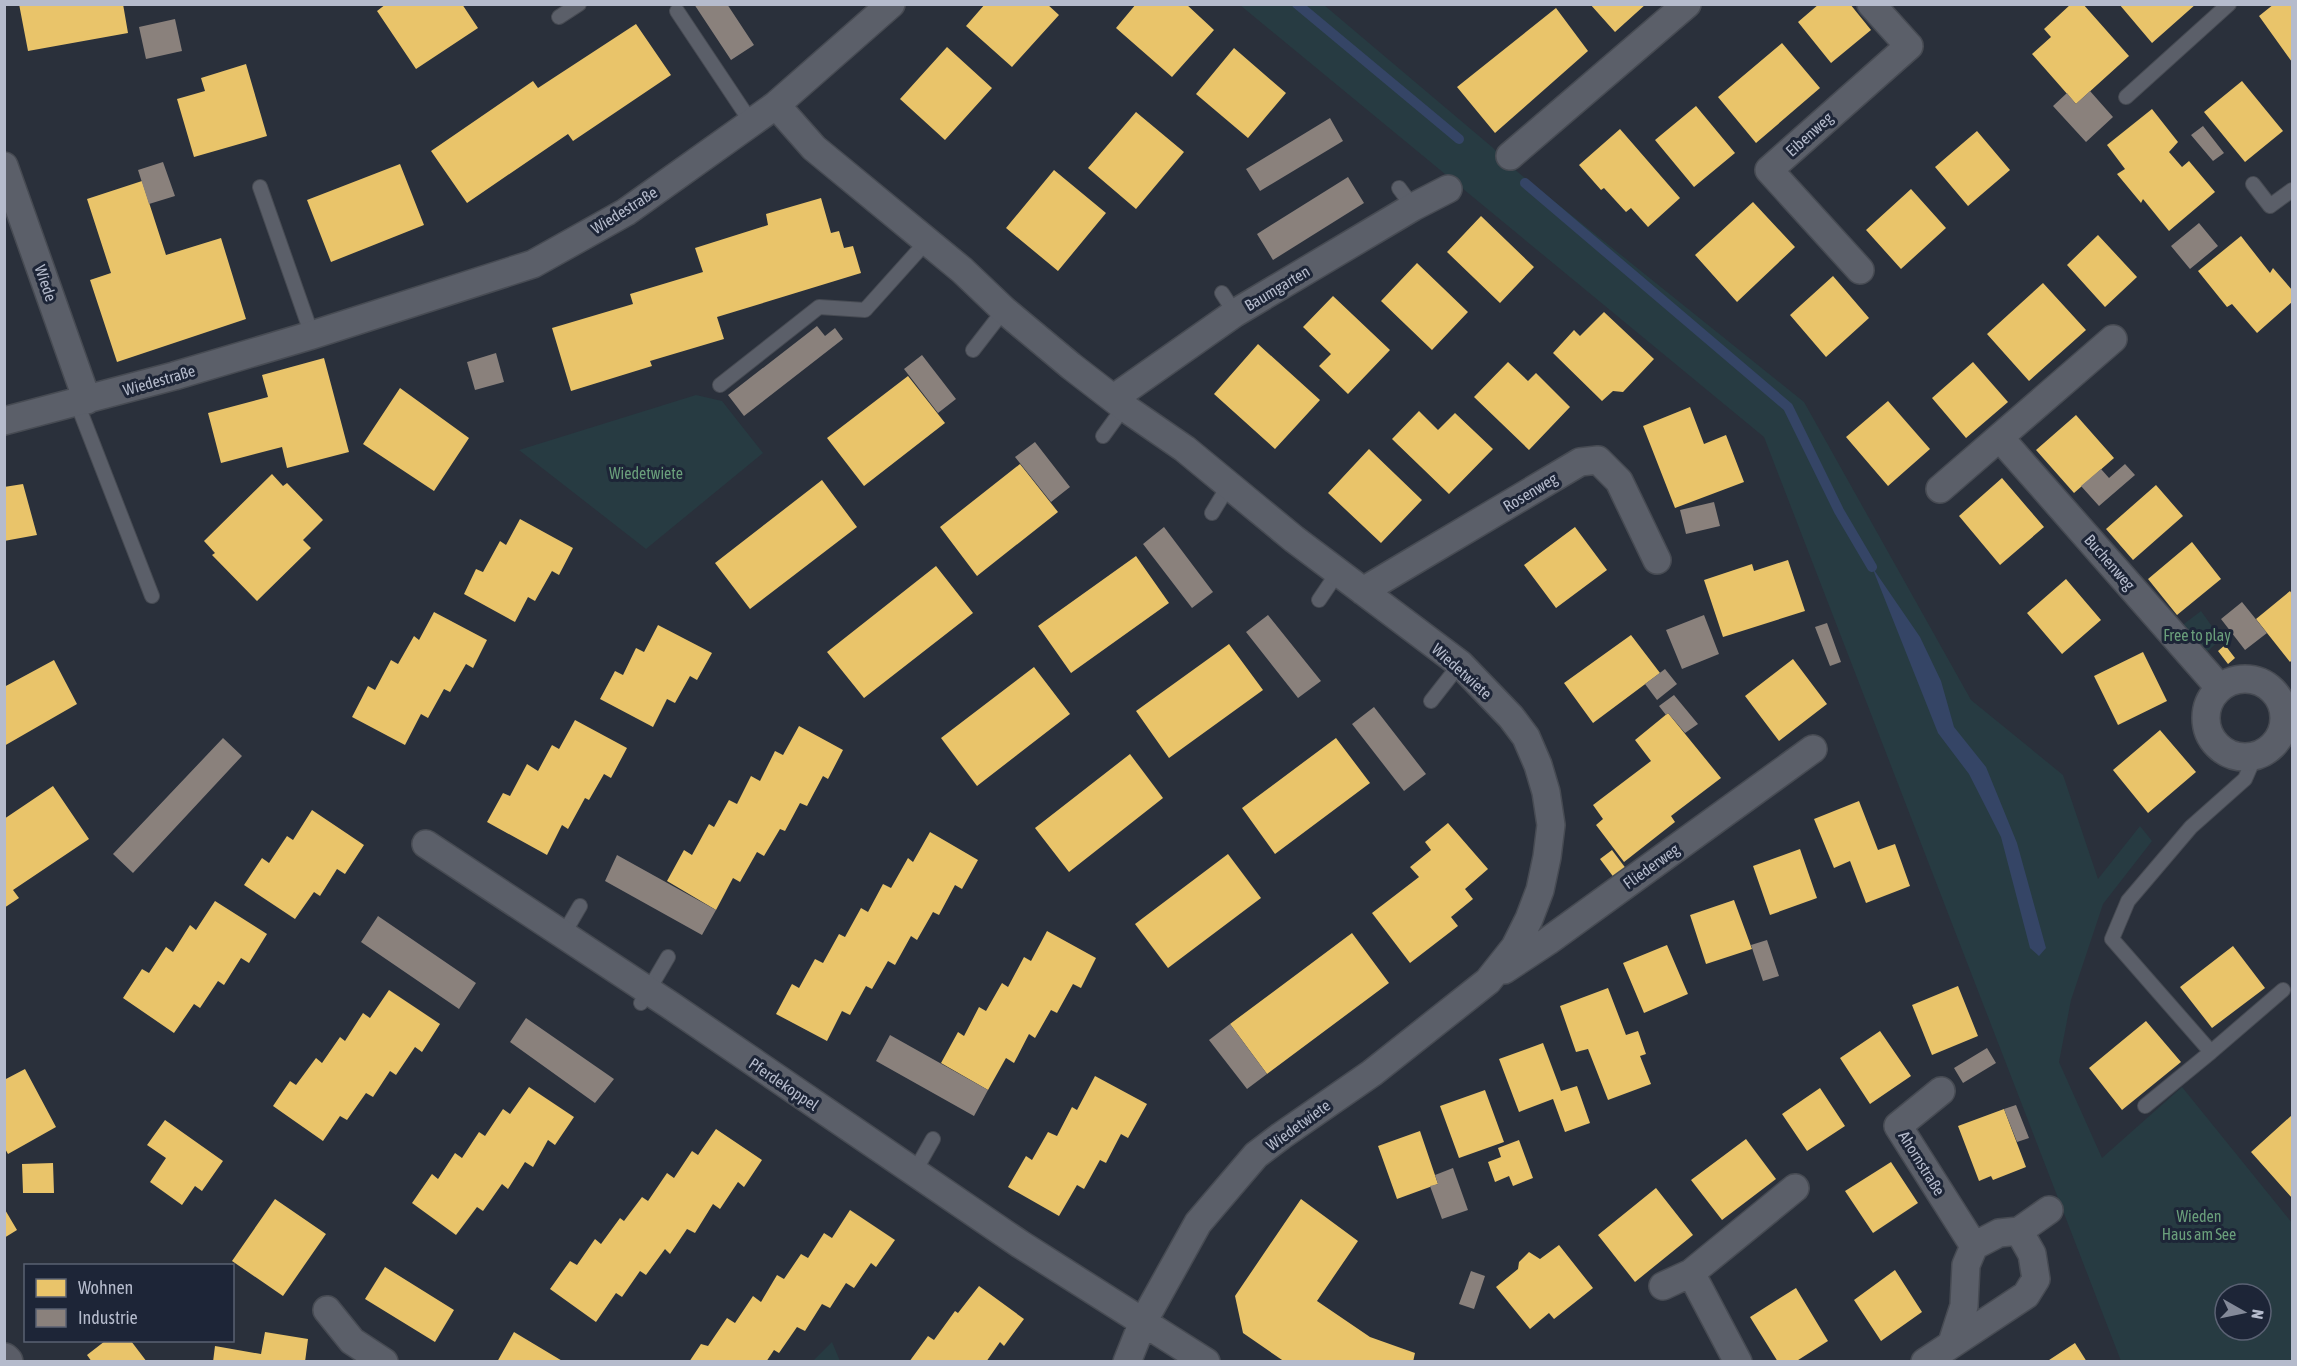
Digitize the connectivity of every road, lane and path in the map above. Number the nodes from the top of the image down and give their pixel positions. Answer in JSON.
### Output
{"nodes":[{"id":1,"x":579,"y":4,"type":"edge"},
{"id":2,"x":891,"y":4,"type":"edge"},
{"id":3,"x":1687,"y":4,"type":"edge"},
{"id":4,"x":1871,"y":4,"type":"edge"},
{"id":5,"x":2229,"y":4,"type":"edge"},
{"id":6,"x":677,"y":11,"type":"dead end"},
{"id":7,"x":559,"y":17,"type":"dead end"},
{"id":8,"x":2126,"y":97,"type":"dead end"},
{"id":9,"x":776,"y":105,"type":"junction"},
{"id":10,"x":751,"y":122,"type":"junction"},
{"id":11,"x":1510,"y":156,"type":"dead end"},
{"id":12,"x":4,"y":166,"type":"edge"},
{"id":13,"x":2253,"y":184,"type":"dead end"},
{"id":14,"x":260,"y":187,"type":"dead end"},
{"id":15,"x":1448,"y":189,"type":"dead end"},
{"id":16,"x":2292,"y":190,"type":"edge"},
{"id":17,"x":927,"y":241,"type":"junction"},
{"id":18,"x":1860,"y":270,"type":"dead end"},
{"id":19,"x":1004,"y":310,"type":"junction"},
{"id":20,"x":312,"y":335,"type":"junction"},
{"id":21,"x":2113,"y":339,"type":"dead end"},
{"id":22,"x":973,"y":350,"type":"dead end"},
{"id":23,"x":720,"y":385,"type":"dead end"},
{"id":24,"x":82,"y":402,"type":"junction"},
{"id":25,"x":1119,"y":403,"type":"junction"},
{"id":26,"x":4,"y":421,"type":"edge"},
{"id":27,"x":1103,"y":436,"type":"dead end"},
{"id":28,"x":2000,"y":438,"type":"junction"},
{"id":29,"x":1229,"y":485,"type":"junction"},
{"id":30,"x":1940,"y":489,"type":"dead end"},
{"id":31,"x":1212,"y":513,"type":"dead end"},
{"id":32,"x":1658,"y":560,"type":"dead end"},
{"id":33,"x":1338,"y":572,"type":"junction"},
{"id":34,"x":1363,"y":591,"type":"junction"},
{"id":35,"x":152,"y":596,"type":"dead end"},
{"id":36,"x":1319,"y":600,"type":"dead end"},
{"id":37,"x":1460,"y":664,"type":"junction"},
{"id":38,"x":2219,"y":687,"type":"junction"},
{"id":39,"x":1431,"y":701,"type":"dead end"},
{"id":40,"x":2288,"y":714,"type":"edge"},
{"id":41,"x":1813,"y":749,"type":"dead end"},
{"id":42,"x":2255,"y":756,"type":"junction"},
{"id":43,"x":426,"y":844,"type":"dead end"},
{"id":44,"x":580,"y":906,"type":"dead end"},
{"id":45,"x":563,"y":935,"type":"junction"},
{"id":46,"x":668,"y":957,"type":"dead end"},
{"id":47,"x":1488,"y":981,"type":"junction"},
{"id":48,"x":2283,"y":990,"type":"dead end"},
{"id":49,"x":645,"y":997,"type":"junction"},
{"id":50,"x":2211,"y":1052,"type":"junction"},
{"id":51,"x":1941,"y":1091,"type":"dead end"},
{"id":52,"x":2145,"y":1106,"type":"dead end"},
{"id":53,"x":933,"y":1139,"type":"dead end"},
{"id":54,"x":915,"y":1171,"type":"junction"},
{"id":55,"x":1796,"y":1188,"type":"dead end"},
{"id":56,"x":2049,"y":1210,"type":"dead end"},
{"id":57,"x":2019,"y":1231,"type":"junction"},
{"id":58,"x":1974,"y":1246,"type":"junction"},
{"id":59,"x":1691,"y":1273,"type":"junction"},
{"id":60,"x":1663,"y":1286,"type":"dead end"},
{"id":61,"x":327,"y":1310,"type":"dead end"},
{"id":62,"x":1143,"y":1322,"type":"junction"},
{"id":63,"x":1952,"y":1343,"type":"junction"},
{"id":64,"x":384,"y":1362,"type":"edge"},
{"id":65,"x":1127,"y":1362,"type":"edge"},
{"id":66,"x":1206,"y":1362,"type":"edge"},
{"id":67,"x":1738,"y":1362,"type":"edge"},
{"id":68,"x":1925,"y":1362,"type":"edge"}],
"edges":[{"from":1,"to":7,"type":"lane"},
{"from":2,"to":9,"type":"street","name":"Wiedestraße"},
{"from":3,"to":11,"type":"street"},
{"from":4,"to":18,"type":"street","name":"Eibenweg"},
{"from":5,"to":8,"type":"lane"},
{"from":6,"to":10,"type":"lane"},
{"from":9,"to":10,"type":"street","name":"Wiedestraße"},
{"from":9,"to":17,"type":"street","name":"Wiedetwiete"},
{"from":10,"to":20,"type":"street","name":"Wiedestraße"},
{"from":12,"to":24,"type":"street","name":"Wiede"},
{"from":13,"to":16,"type":"lane"},
{"from":14,"to":20,"type":"lane"},
{"from":15,"to":25,"type":"street","name":"Baumgarten"},
{"from":17,"to":19,"type":"street","name":"Wiedetwiete"},
{"from":17,"to":23,"type":"lane"},
{"from":19,"to":22,"type":"lane"},
{"from":19,"to":25,"type":"street","name":"Wiedetwiete"},
{"from":20,"to":24,"type":"street","name":"Wiedestraße"},
{"from":21,"to":28,"type":"street"},
{"from":24,"to":26,"type":"street","name":"Wiedestraße"},
{"from":24,"to":35,"type":"lane"},
{"from":25,"to":27,"type":"lane"},
{"from":25,"to":29,"type":"street","name":"Wiedetwiete"},
{"from":28,"to":30,"type":"street"},
{"from":28,"to":38,"type":"street","name":"Buchenweg"},
{"from":29,"to":31,"type":"lane"},
{"from":29,"to":33,"type":"street","name":"Wiedetwiete"},
{"from":32,"to":34,"type":"street","name":"Rosenweg"},
{"from":33,"to":34,"type":"street","name":"Wiedetwiete"},
{"from":33,"to":36,"type":"lane"},
{"from":34,"to":37,"type":"street","name":"Wiedetwiete"},
{"from":37,"to":39,"type":"lane"},
{"from":37,"to":47,"type":"street","name":"Wiedetwiete"},
{"from":38,"to":40,"type":"street"},
{"from":38,"to":42,"type":"street"},
{"from":40,"to":42,"type":"street"},
{"from":41,"to":47,"type":"street","name":"Fliederweg"},
{"from":42,"to":50,"type":"lane"},
{"from":43,"to":45,"type":"street","name":"Pferdekoppel"},
{"from":44,"to":45,"type":"lane"},
{"from":45,"to":49,"type":"street","name":"Pferdekoppel"},
{"from":46,"to":49,"type":"lane"},
{"from":47,"to":62,"type":"street","name":"Wiedetwiete"},
{"from":48,"to":50,"type":"lane"},
{"from":49,"to":54,"type":"street","name":"Pferdekoppel"},
{"from":50,"to":52,"type":"lane"},
{"from":51,"to":58,"type":"street","name":"Ahornstraße"},
{"from":53,"to":54,"type":"lane"},
{"from":54,"to":62,"type":"street","name":"Pferdekoppel"},
{"from":55,"to":59,"type":"street"},
{"from":56,"to":57,"type":"street"},
{"from":57,"to":58,"type":"street"},
{"from":57,"to":63,"type":"street"},
{"from":58,"to":63,"type":"street"},
{"from":59,"to":60,"type":"street"},
{"from":59,"to":67,"type":"street"},
{"from":61,"to":64,"type":"street"},
{"from":62,"to":65,"type":"street","name":"Wiedetwiete"},
{"from":62,"to":66,"type":"street"},
{"from":63,"to":68,"type":"street"}]}
